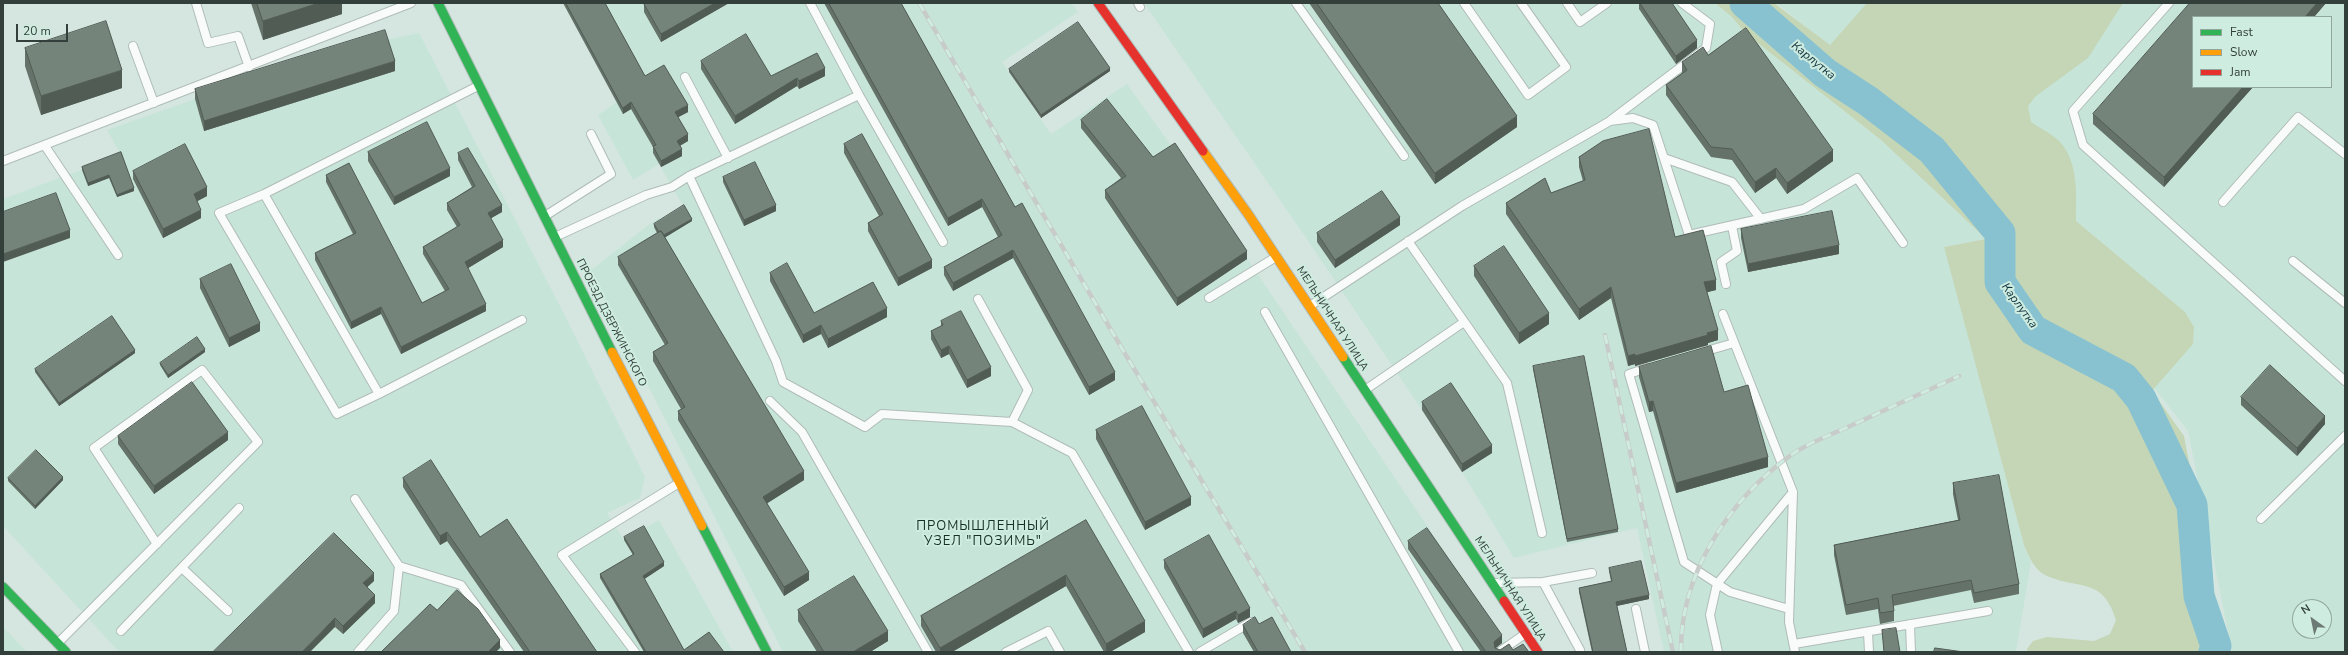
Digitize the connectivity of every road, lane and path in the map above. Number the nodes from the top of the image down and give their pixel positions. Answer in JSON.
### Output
{"nodes":[{"id":1,"x":196,"y":3,"type":"edge"},
{"id":2,"x":411,"y":3,"type":"edge"},
{"id":3,"x":438,"y":3,"type":"edge"},
{"id":4,"x":810,"y":3,"type":"edge"},
{"id":5,"x":1098,"y":3,"type":"edge"},
{"id":6,"x":1296,"y":3,"type":"edge"},
{"id":7,"x":1464,"y":3,"type":"edge"},
{"id":8,"x":1521,"y":3,"type":"edge"},
{"id":9,"x":1567,"y":3,"type":"edge"},
{"id":10,"x":1607,"y":3,"type":"edge"},
{"id":11,"x":1682,"y":3,"type":"edge"},
{"id":12,"x":2169,"y":3,"type":"edge"},
{"id":13,"x":132,"y":46,"type":"dead end"},
{"id":14,"x":249,"y":67,"type":"junction"},
{"id":15,"x":685,"y":77,"type":"dead end"},
{"id":16,"x":479,"y":86,"type":"junction"},
{"id":17,"x":859,"y":95,"type":"junction"},
{"id":18,"x":154,"y":104,"type":"junction"},
{"id":19,"x":1610,"y":121,"type":"junction"},
{"id":20,"x":591,"y":134,"type":"dead end"},
{"id":21,"x":45,"y":146,"type":"junction"},
{"id":22,"x":2345,"y":154,"type":"edge"},
{"id":23,"x":1404,"y":156,"type":"dead end"},
{"id":24,"x":728,"y":158,"type":"junction"},
{"id":25,"x":1664,"y":158,"type":"junction"},
{"id":26,"x":3,"y":162,"type":"edge"},
{"id":27,"x":689,"y":176,"type":"junction"},
{"id":28,"x":264,"y":194,"type":"junction"},
{"id":29,"x":2223,"y":202,"type":"dead end"},
{"id":30,"x":544,"y":217,"type":"junction"},
{"id":31,"x":1761,"y":219,"type":"junction"},
{"id":32,"x":1732,"y":226,"type":"junction"},
{"id":33,"x":554,"y":237,"type":"junction"},
{"id":34,"x":1408,"y":241,"type":"junction"},
{"id":35,"x":943,"y":242,"type":"dead end"},
{"id":36,"x":1903,"y":243,"type":"dead end"},
{"id":37,"x":118,"y":254,"type":"dead end"},
{"id":38,"x":1276,"y":257,"type":"junction"},
{"id":39,"x":2293,"y":261,"type":"dead end"},
{"id":40,"x":1726,"y":284,"type":"dead end"},
{"id":41,"x":1209,"y":298,"type":"dead end"},
{"id":42,"x":978,"y":299,"type":"dead end"},
{"id":43,"x":2345,"y":303,"type":"edge"},
{"id":44,"x":1309,"y":306,"type":"junction"},
{"id":45,"x":1265,"y":312,"type":"dead end"},
{"id":46,"x":1723,"y":314,"type":"dead end"},
{"id":47,"x":522,"y":320,"type":"dead end"},
{"id":48,"x":1464,"y":322,"type":"junction"},
{"id":49,"x":1734,"y":343,"type":"junction"},
{"id":50,"x":1697,"y":354,"type":"edge"},
{"id":51,"x":1659,"y":365,"type":"edge"},
{"id":52,"x":2345,"y":381,"type":"edge"},
{"id":53,"x":1364,"y":390,"type":"junction"},
{"id":54,"x":379,"y":394,"type":"junction"},
{"id":55,"x":770,"y":401,"type":"dead end"},
{"id":56,"x":1012,"y":422,"type":"junction"},
{"id":57,"x":2345,"y":436,"type":"edge"},
{"id":58,"x":679,"y":483,"type":"junction"},
{"id":59,"x":1793,"y":492,"type":"junction"},
{"id":60,"x":355,"y":499,"type":"dead end"},
{"id":61,"x":239,"y":508,"type":"dead end"},
{"id":62,"x":2261,"y":519,"type":"dead end"},
{"id":63,"x":1542,"y":533,"type":"dead end"},
{"id":64,"x":157,"y":544,"type":"junction"},
{"id":65,"x":400,"y":566,"type":"junction"},
{"id":66,"x":182,"y":568,"type":"junction"},
{"id":67,"x":1592,"y":574,"type":"dead end"},
{"id":68,"x":1543,"y":582,"type":"junction"},
{"id":69,"x":1492,"y":583,"type":"junction"},
{"id":70,"x":1717,"y":584,"type":"junction"},
{"id":71,"x":3,"y":586,"type":"edge"},
{"id":72,"x":1636,"y":609,"type":"dead end"},
{"id":73,"x":1789,"y":609,"type":"junction"},
{"id":74,"x":228,"y":611,"type":"dead end"},
{"id":75,"x":1988,"y":611,"type":"dead end"},
{"id":76,"x":1251,"y":622,"type":"edge"},
{"id":77,"x":1910,"y":624,"type":"junction"},
{"id":78,"x":121,"y":631,"type":"dead end"},
{"id":79,"x":1868,"y":632,"type":"junction"},
{"id":80,"x":1526,"y":634,"type":"junction"},
{"id":81,"x":58,"y":643,"type":"junction"},
{"id":82,"x":1794,"y":648,"type":"edge"},
{"id":83,"x":1580,"y":650,"type":"dead end"},
{"id":84,"x":66,"y":652,"type":"edge"},
{"id":85,"x":358,"y":652,"type":"edge"},
{"id":86,"x":510,"y":652,"type":"edge"},
{"id":87,"x":635,"y":652,"type":"edge"},
{"id":88,"x":767,"y":652,"type":"edge"},
{"id":89,"x":928,"y":652,"type":"edge"},
{"id":90,"x":1006,"y":652,"type":"edge"},
{"id":91,"x":1060,"y":652,"type":"edge"},
{"id":92,"x":1189,"y":652,"type":"edge"},
{"id":93,"x":1200,"y":652,"type":"edge"},
{"id":94,"x":1458,"y":652,"type":"edge"},
{"id":95,"x":1499,"y":652,"type":"edge"},
{"id":96,"x":1538,"y":652,"type":"edge"},
{"id":97,"x":1645,"y":652,"type":"edge"},
{"id":98,"x":1718,"y":652,"type":"edge"},
{"id":99,"x":1869,"y":652,"type":"edge"},
{"id":100,"x":1911,"y":652,"type":"edge"}],
"edges":[{"from":1,"to":14,"type":"lane"},
{"from":2,"to":14,"type":"lane"},
{"from":3,"to":16,"type":"street","name":"ПРОЕЗД ДЗЕРЖИНСКОГО"},
{"from":4,"to":17,"type":"lane"},
{"from":5,"to":38,"type":"street","name":"МЕЛЬНИЧНАЯ УЛИЦА"},
{"from":6,"to":23,"type":"lane"},
{"from":7,"to":8,"type":"lane"},
{"from":9,"to":10,"type":"lane"},
{"from":11,"to":19,"type":"lane"},
{"from":12,"to":52,"type":"lane"},
{"from":13,"to":18,"type":"lane"},
{"from":14,"to":18,"type":"lane"},
{"from":15,"to":24,"type":"lane"},
{"from":16,"to":28,"type":"lane"},
{"from":16,"to":30,"type":"street","name":"ПРОЕЗД ДЗЕРЖИНСКОГО"},
{"from":17,"to":24,"type":"lane"},
{"from":17,"to":35,"type":"lane"},
{"from":18,"to":21,"type":"lane"},
{"from":19,"to":25,"type":"lane"},
{"from":19,"to":34,"type":"lane"},
{"from":20,"to":30,"type":"lane"},
{"from":21,"to":26,"type":"lane"},
{"from":21,"to":37,"type":"lane"},
{"from":22,"to":29,"type":"lane"},
{"from":24,"to":27,"type":"lane"},
{"from":25,"to":31,"type":"lane"},
{"from":25,"to":32,"type":"lane"},
{"from":27,"to":33,"type":"lane"},
{"from":27,"to":56,"type":"lane"},
{"from":28,"to":54,"type":"lane"},
{"from":28,"to":54,"type":"lane"},
{"from":30,"to":33,"type":"street","name":"ПРОЕЗД ДЗЕРЖИНСКОГО"},
{"from":31,"to":32,"type":"lane"},
{"from":31,"to":36,"type":"lane"},
{"from":32,"to":40,"type":"lane"},
{"from":33,"to":58,"type":"street","name":"ПРОЕЗД ДЗЕРЖИНСКОГО"},
{"from":34,"to":44,"type":"lane"},
{"from":34,"to":48,"type":"lane"},
{"from":38,"to":41,"type":"lane"},
{"from":38,"to":44,"type":"street","name":"МЕЛЬНИЧНАЯ УЛИЦА"},
{"from":39,"to":43,"type":"lane"},
{"from":42,"to":56,"type":"lane"},
{"from":44,"to":53,"type":"street","name":"МЕЛЬНИЧНАЯ УЛИЦА"},
{"from":45,"to":94,"type":"lane"},
{"from":46,"to":49,"type":"lane"},
{"from":47,"to":54,"type":"lane"},
{"from":48,"to":53,"type":"lane"},
{"from":48,"to":63,"type":"lane"},
{"from":49,"to":50,"type":"lane"},
{"from":49,"to":59,"type":"lane"},
{"from":51,"to":70,"type":"lane"},
{"from":53,"to":69,"type":"street","name":"МЕЛЬНИЧНАЯ УЛИЦА"},
{"from":55,"to":89,"type":"lane"},
{"from":56,"to":92,"type":"lane"},
{"from":57,"to":62,"type":"lane"},
{"from":58,"to":87,"type":"lane"},
{"from":58,"to":88,"type":"street","name":"ПРОЕЗД ДЗЕРЖИНСКОГО"},
{"from":59,"to":70,"type":"lane"},
{"from":59,"to":73,"type":"lane"},
{"from":60,"to":65,"type":"lane"},
{"from":61,"to":66,"type":"lane"},
{"from":64,"to":64,"type":"lane"},
{"from":64,"to":81,"type":"lane"},
{"from":65,"to":85,"type":"lane"},
{"from":65,"to":86,"type":"lane"},
{"from":66,"to":74,"type":"lane"},
{"from":66,"to":78,"type":"lane"},
{"from":67,"to":68,"type":"lane"},
{"from":68,"to":69,"type":"lane"},
{"from":68,"to":83,"type":"lane"},
{"from":69,"to":80,"type":"street","name":"МЕЛЬНИЧНАЯ УЛИЦА"},
{"from":70,"to":73,"type":"lane"},
{"from":70,"to":98,"type":"lane"},
{"from":71,"to":81,"type":"street"},
{"from":72,"to":97,"type":"lane"},
{"from":73,"to":82,"type":"lane"},
{"from":75,"to":77,"type":"lane"},
{"from":76,"to":93,"type":"lane"},
{"from":77,"to":79,"type":"lane"},
{"from":77,"to":100,"type":"lane"},
{"from":79,"to":82,"type":"lane"},
{"from":79,"to":99,"type":"lane"},
{"from":80,"to":95,"type":"lane"},
{"from":80,"to":96,"type":"street","name":"МЕЛЬНИЧНАЯ УЛИЦА"},
{"from":81,"to":84,"type":"street"},
{"from":90,"to":91,"type":"lane"}]}
